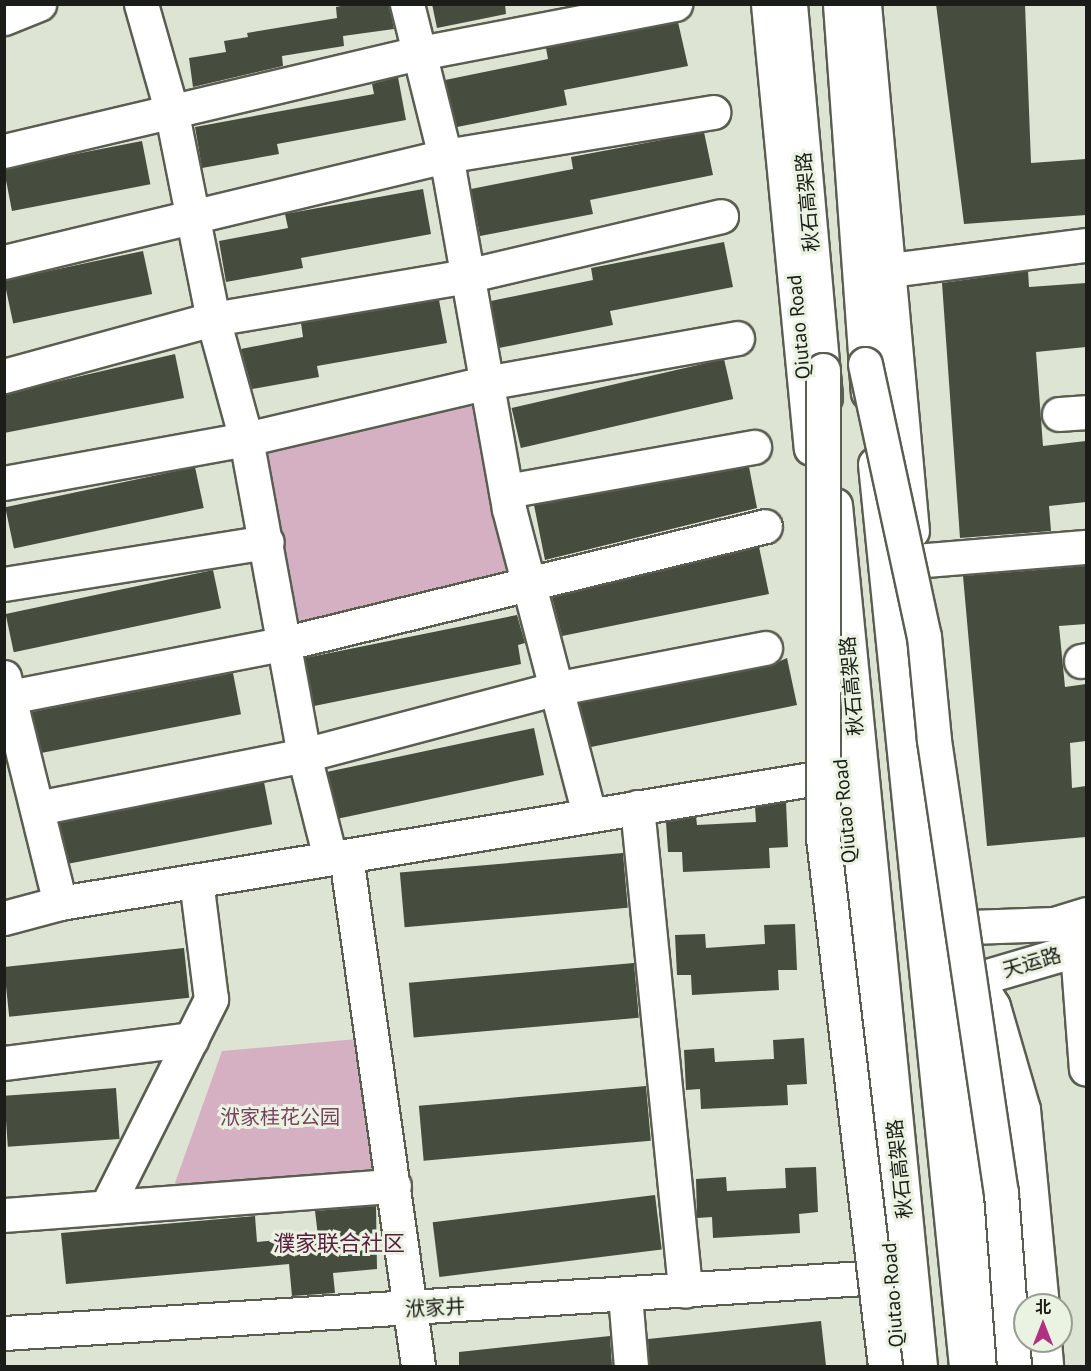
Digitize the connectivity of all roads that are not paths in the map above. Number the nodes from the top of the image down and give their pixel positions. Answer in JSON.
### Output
{"nodes":[{"id":1,"x":39,"y":4,"type":"edge"},
{"id":2,"x":141,"y":4,"type":"edge"},
{"id":3,"x":407,"y":4,"type":"edge"},
{"id":4,"x":675,"y":4,"type":"edge"},
{"id":5,"x":768,"y":4,"type":"edge"},
{"id":6,"x":790,"y":4,"type":"edge"},
{"id":7,"x":840,"y":4,"type":"edge"},
{"id":8,"x":864,"y":4,"type":"edge"},
{"id":9,"x":4,"y":18,"type":"edge"},
{"id":10,"x":420,"y":53,"type":"junction"},
{"id":11,"x":171,"y":109,"type":"junction"},
{"id":12,"x":713,"y":112,"type":"dead end"},
{"id":13,"x":4,"y":151,"type":"edge"},
{"id":14,"x":445,"y":156,"type":"junction"},
{"id":15,"x":721,"y":216,"type":"dead end"},
{"id":16,"x":195,"y":217,"type":"junction"},
{"id":17,"x":1086,"y":245,"type":"edge"},
{"id":18,"x":4,"y":262,"type":"edge"},
{"id":19,"x":890,"y":270,"type":"junction"},
{"id":20,"x":466,"y":276,"type":"junction"},
{"id":21,"x":213,"y":319,"type":"junction"},
{"id":22,"x":737,"y":338,"type":"dead end"},
{"id":23,"x":865,"y":364,"type":"junction"},
{"id":24,"x":823,"y":370,"type":"junction"},
{"id":25,"x":4,"y":376,"type":"edge"},
{"id":26,"x":485,"y":383,"type":"junction"},
{"id":27,"x":246,"y":440,"type":"junction"},
{"id":28,"x":754,"y":447,"type":"dead end"},
{"id":29,"x":4,"y":483,"type":"edge"},
{"id":30,"x":506,"y":491,"type":"junction"},
{"id":31,"x":765,"y":526,"type":"dead end"},
{"id":32,"x":267,"y":542,"type":"junction"},
{"id":33,"x":1086,"y":547,"type":"edge"},
{"id":34,"x":914,"y":561,"type":"junction"},
{"id":35,"x":526,"y":582,"type":"junction"},
{"id":36,"x":4,"y":584,"type":"edge"},
{"id":37,"x":282,"y":644,"type":"junction"},
{"id":38,"x":765,"y":648,"type":"dead end"},
{"id":39,"x":7,"y":687,"type":"edge"},
{"id":40,"x":554,"y":689,"type":"junction"},
{"id":41,"x":304,"y":755,"type":"junction"},
{"id":42,"x":842,"y":774,"type":"junction"},
{"id":43,"x":37,"y":807,"type":"junction"},
{"id":44,"x":637,"y":807,"type":"junction"},
{"id":45,"x":589,"y":815,"type":"junction"},
{"id":46,"x":338,"y":857,"type":"junction"},
{"id":47,"x":196,"y":881,"type":"junction"},
{"id":48,"x":60,"y":903,"type":"junction"},
{"id":49,"x":1086,"y":914,"type":"edge"},
{"id":50,"x":4,"y":918,"type":"edge"},
{"id":51,"x":943,"y":928,"type":"junction"},
{"id":52,"x":1082,"y":949,"type":"edge"},
{"id":53,"x":977,"y":980,"type":"junction"},
{"id":54,"x":859,"y":987,"type":"junction"},
{"id":55,"x":191,"y":1039,"type":"junction"},
{"id":56,"x":4,"y":1063,"type":"edge"},
{"id":57,"x":1086,"y":1069,"type":"edge"},
{"id":58,"x":394,"y":1186,"type":"junction"},
{"id":59,"x":107,"y":1206,"type":"junction"},
{"id":60,"x":4,"y":1215,"type":"edge"},
{"id":61,"x":865,"y":1278,"type":"junction"},
{"id":62,"x":685,"y":1291,"type":"junction"},
{"id":63,"x":1041,"y":1293,"type":"edge"},
{"id":64,"x":625,"y":1295,"type":"junction"},
{"id":65,"x":412,"y":1310,"type":"junction"},
{"id":66,"x":4,"y":1333,"type":"edge"},
{"id":67,"x":418,"y":1366,"type":"edge"},
{"id":68,"x":631,"y":1366,"type":"edge"},
{"id":69,"x":873,"y":1366,"type":"edge"},
{"id":70,"x":885,"y":1366,"type":"edge"},
{"id":71,"x":899,"y":1366,"type":"edge"},
{"id":72,"x":920,"y":1366,"type":"edge"},
{"id":73,"x":966,"y":1366,"type":"edge"},
{"id":74,"x":988,"y":1366,"type":"edge"},
{"id":75,"x":1014,"y":1366,"type":"edge"}],
"edges":[{"from":1,"to":9,"type":"main road"},
{"from":2,"to":11,"type":"main road"},
{"from":3,"to":10,"type":"main road"},
{"from":4,"to":10,"type":"main road"},
{"from":5,"to":42,"type":"main road","name":"Qiutao Road"},
{"from":6,"to":24,"type":"main road","name":"秋石高架路"},
{"from":7,"to":23,"type":"main road"},
{"from":8,"to":19,"type":"main road"},
{"from":10,"to":11,"type":"main road"},
{"from":10,"to":14,"type":"main road"},
{"from":11,"to":13,"type":"main road"},
{"from":11,"to":16,"type":"main road"},
{"from":12,"to":14,"type":"main road"},
{"from":14,"to":16,"type":"main road"},
{"from":14,"to":20,"type":"main road"},
{"from":15,"to":20,"type":"main road"},
{"from":16,"to":18,"type":"main road"},
{"from":16,"to":21,"type":"main road"},
{"from":17,"to":19,"type":"main road"},
{"from":19,"to":34,"type":"main road"},
{"from":20,"to":21,"type":"main road"},
{"from":20,"to":26,"type":"main road"},
{"from":21,"to":25,"type":"main road"},
{"from":21,"to":27,"type":"main road"},
{"from":22,"to":26,"type":"main road"},
{"from":23,"to":73,"type":"main road","bridge":true},
{"from":23,"to":75,"type":"main road","bridge":true},
{"from":24,"to":70,"type":"main road","bridge":true},
{"from":24,"to":72,"type":"main road","name":"秋石高架路","bridge":true},
{"from":26,"to":27,"type":"main road"},
{"from":26,"to":30,"type":"main road"},
{"from":27,"to":29,"type":"main road"},
{"from":27,"to":32,"type":"main road"},
{"from":28,"to":30,"type":"main road"},
{"from":30,"to":35,"type":"main road"},
{"from":31,"to":35,"type":"main road"},
{"from":32,"to":36,"type":"main road"},
{"from":32,"to":37,"type":"main road"},
{"from":33,"to":34,"type":"main road"},
{"from":34,"to":51,"type":"main road"},
{"from":35,"to":37,"type":"main road"},
{"from":35,"to":40,"type":"main road"},
{"from":37,"to":39,"type":"main road"},
{"from":37,"to":41,"type":"main road"},
{"from":38,"to":40,"type":"main road"},
{"from":39,"to":43,"type":"main road"},
{"from":40,"to":41,"type":"main road"},
{"from":40,"to":45,"type":"main road"},
{"from":41,"to":43,"type":"main road"},
{"from":41,"to":46,"type":"main road"},
{"from":42,"to":44,"type":"main road"},
{"from":42,"to":54,"type":"main road","name":"Qiutao Road"},
{"from":43,"to":48,"type":"main road"},
{"from":44,"to":45,"type":"main road"},
{"from":44,"to":62,"type":"main road"},
{"from":45,"to":46,"type":"main road"},
{"from":46,"to":47,"type":"main road"},
{"from":46,"to":58,"type":"main road"},
{"from":47,"to":48,"type":"main road"},
{"from":47,"to":55,"type":"main road"},
{"from":48,"to":50,"type":"main road"},
{"from":49,"to":51,"type":"main road"},
{"from":51,"to":53,"type":"main road"},
{"from":51,"to":74,"type":"main road"},
{"from":52,"to":53,"type":"main road","name":"天运路"},
{"from":52,"to":57,"type":"main road"},
{"from":53,"to":63,"type":"main road"},
{"from":54,"to":61,"type":"main road"},
{"from":54,"to":71,"type":"main road","name":"Qiutao Road"},
{"from":55,"to":56,"type":"main road"},
{"from":55,"to":59,"type":"main road"},
{"from":58,"to":59,"type":"main road"},
{"from":58,"to":65,"type":"main road"},
{"from":59,"to":60,"type":"main road"},
{"from":61,"to":62,"type":"main road","name":"洑家井"},
{"from":61,"to":69,"type":"main road"},
{"from":62,"to":64,"type":"main road","name":"洑家井"},
{"from":64,"to":65,"type":"main road","name":"洑家井"},
{"from":64,"to":68,"type":"main road"},
{"from":65,"to":66,"type":"main road","name":"洑家井"},
{"from":65,"to":67,"type":"main road"}]}
